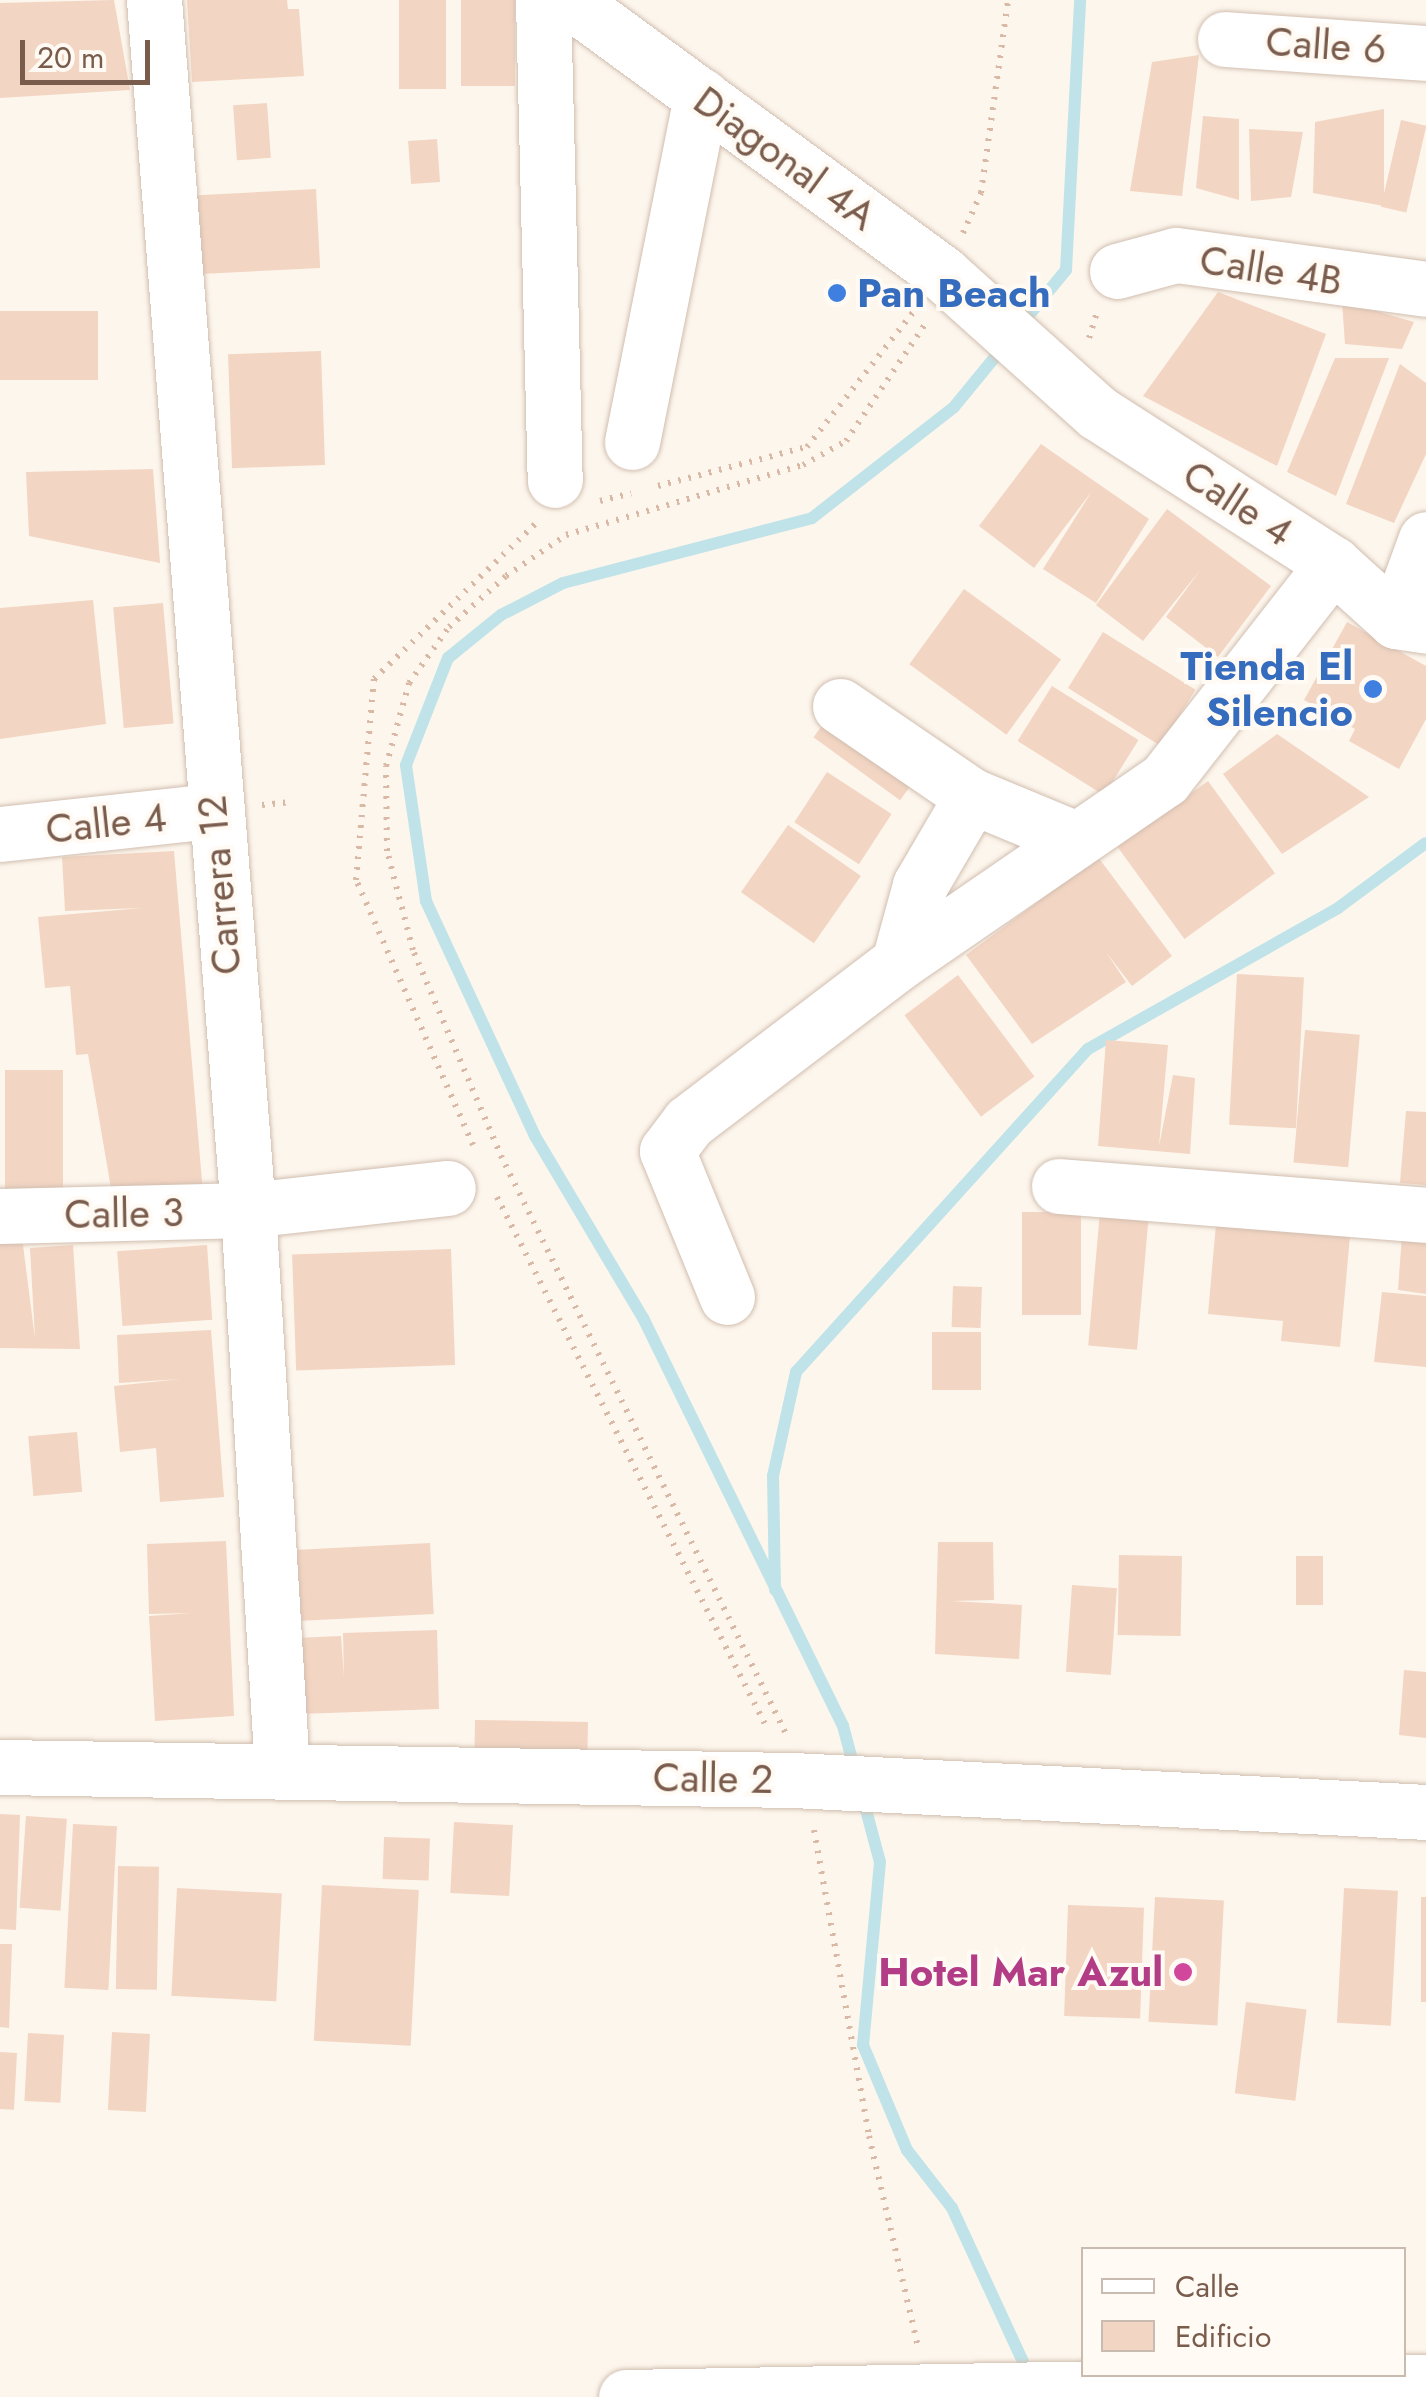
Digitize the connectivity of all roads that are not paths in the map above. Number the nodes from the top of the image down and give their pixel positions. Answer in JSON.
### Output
{"nodes":[{"id":1,"x":154,"y":0,"type":"edge"},
{"id":2,"x":543,"y":0,"type":"edge"},
{"id":3,"x":570,"y":0,"type":"edge"},
{"id":4,"x":1225,"y":39,"type":"dead end"},
{"id":5,"x":1426,"y":53,"type":"edge"},
{"id":6,"x":700,"y":96,"type":"junction"},
{"id":7,"x":1117,"y":271,"type":"road end"},
{"id":8,"x":1426,"y":288,"type":"edge"},
{"id":9,"x":995,"y":321,"type":"joint"},
{"id":10,"x":632,"y":442,"type":"dead end"},
{"id":11,"x":560,"y":501,"type":"road end"},
{"id":12,"x":1426,"y":540,"type":"edge"},
{"id":13,"x":1334,"y":564,"type":"junction"},
{"id":14,"x":1411,"y":624,"type":"edge"},
{"id":15,"x":840,"y":706,"type":"dead end"},
{"id":16,"x":972,"y":796,"type":"junction"},
{"id":17,"x":212,"y":811,"type":"junction"},
{"id":18,"x":0,"y":834,"type":"edge"},
{"id":19,"x":1076,"y":839,"type":"junction"},
{"id":20,"x":899,"y":962,"type":"junction"},
{"id":21,"x":472,"y":1177,"type":"road end"},
{"id":22,"x":1059,"y":1186,"type":"dead end"},
{"id":23,"x":248,"y":1210,"type":"junction"},
{"id":24,"x":1426,"y":1215,"type":"edge"},
{"id":25,"x":0,"y":1216,"type":"edge"},
{"id":26,"x":726,"y":1297,"type":"dead end"},
{"id":27,"x":0,"y":1767,"type":"edge"},
{"id":28,"x":282,"y":1770,"type":"junction"},
{"id":29,"x":1426,"y":1812,"type":"edge"},
{"id":30,"x":1426,"y":2382,"type":"edge"},
{"id":31,"x":980,"y":2395,"type":"edge"},
{"id":32,"x":626,"y":2397,"type":"edge"}],
"edges":[{"from":1,"to":17,"type":"street","name":"Carrera 12"},
{"from":2,"to":11,"type":"street"},
{"from":3,"to":6,"type":"street","name":"Diagonal 4A"},
{"from":4,"to":5,"type":"street","name":"Calle 6"},
{"from":6,"to":9,"type":"street","name":"Diagonal 4A"},
{"from":6,"to":10,"type":"street"},
{"from":7,"to":8,"type":"street","name":"Calle 4B"},
{"from":9,"to":13,"type":"street","name":"Calle 4"},
{"from":12,"to":14,"type":"street"},
{"from":13,"to":14,"type":"street","name":"Calle 4"},
{"from":13,"to":19,"type":"street"},
{"from":15,"to":16,"type":"street"},
{"from":16,"to":19,"type":"street"},
{"from":16,"to":20,"type":"street"},
{"from":17,"to":18,"type":"street","name":"Calle 4"},
{"from":17,"to":23,"type":"street","name":"Carrera 12"},
{"from":19,"to":20,"type":"street"},
{"from":20,"to":26,"type":"street"},
{"from":21,"to":23,"type":"street","name":"Calle 3"},
{"from":22,"to":24,"type":"street"},
{"from":23,"to":25,"type":"street","name":"Calle 3"},
{"from":23,"to":28,"type":"street","name":"Carrera 12"},
{"from":27,"to":28,"type":"street","name":"Calle 2"},
{"from":28,"to":29,"type":"street","name":"Calle 2"},
{"from":30,"to":31,"type":"street"},
{"from":31,"to":32,"type":"street"}]}
